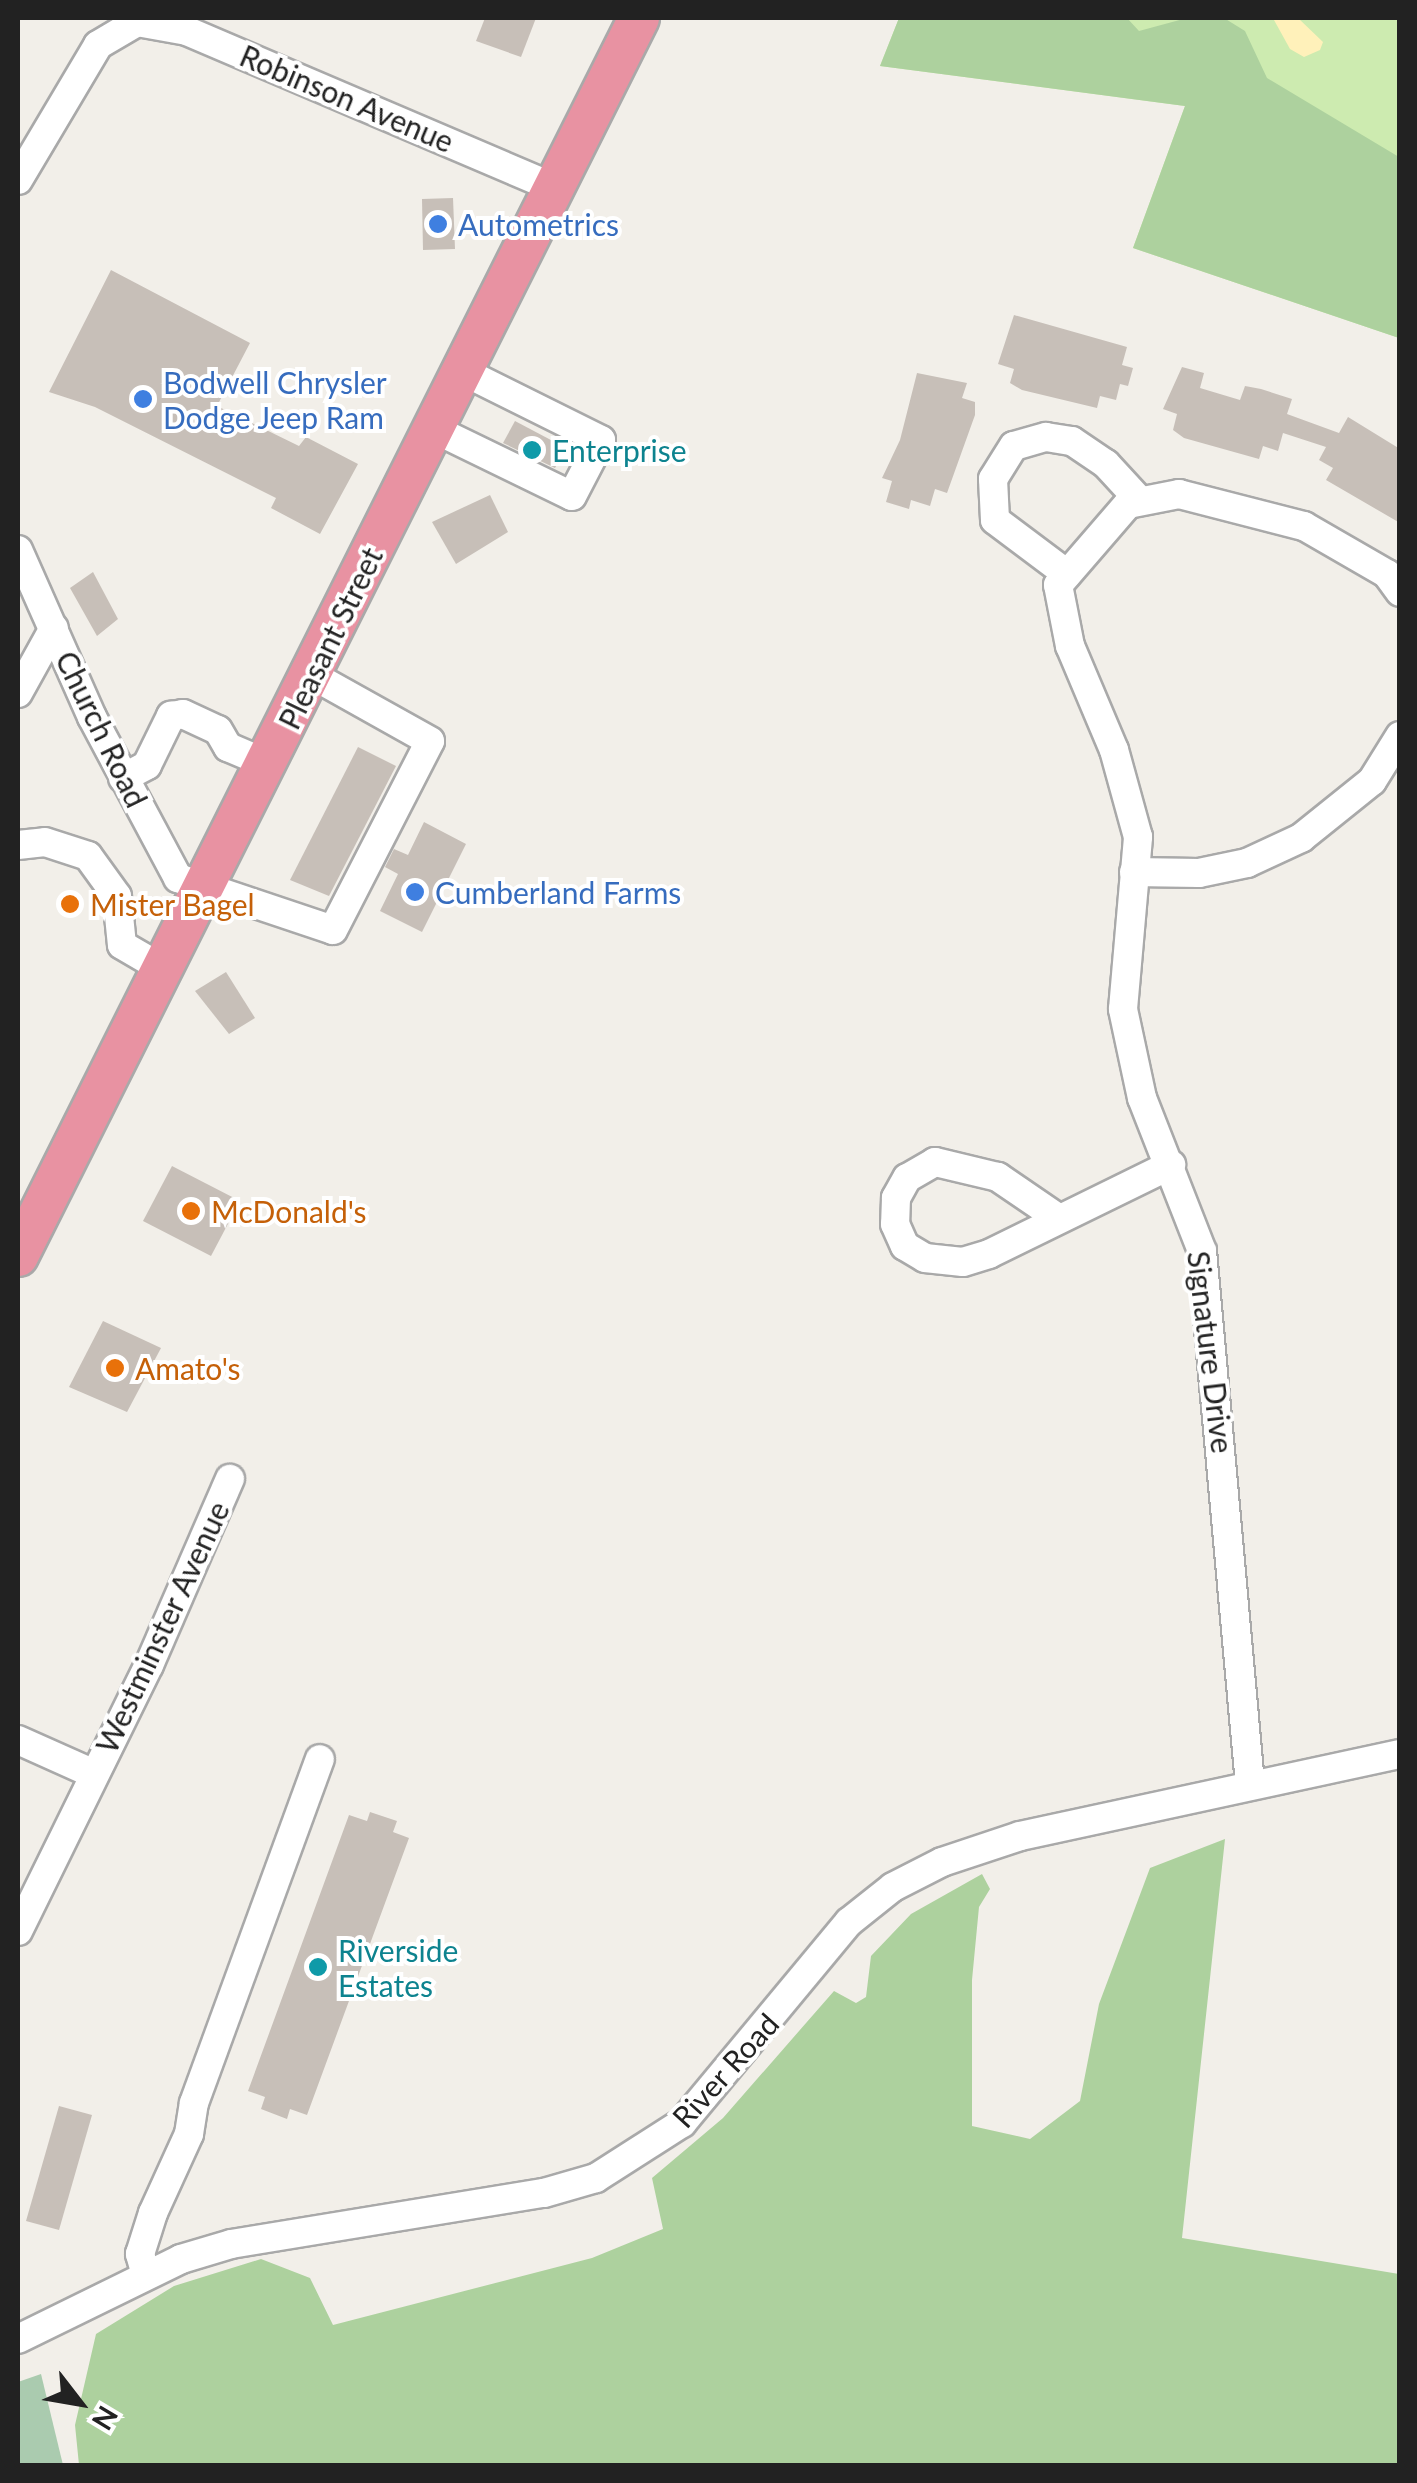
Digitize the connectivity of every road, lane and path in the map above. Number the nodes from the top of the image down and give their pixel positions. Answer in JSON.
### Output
{"nodes":[{"id":1,"x":639,"y":18,"type":"edge"},
{"id":2,"x":18,"y":180,"type":"edge"},
{"id":3,"x":553,"y":187,"type":"junction"},
{"id":4,"x":462,"y":370,"type":"junction"},
{"id":5,"x":434,"y":429,"type":"junction"},
{"id":6,"x":1140,"y":501,"type":"junction"},
{"id":7,"x":18,"y":550,"type":"edge"},
{"id":8,"x":1067,"y":574,"type":"junction"},
{"id":9,"x":1400,"y":592,"type":"edge"},
{"id":10,"x":54,"y":628,"type":"junction"},
{"id":11,"x":312,"y":675,"type":"junction"},
{"id":12,"x":18,"y":693,"type":"edge"},
{"id":13,"x":1399,"y":738,"type":"edge"},
{"id":14,"x":268,"y":764,"type":"junction"},
{"id":15,"x":124,"y":778,"type":"junction"},
{"id":16,"x":18,"y":845,"type":"edge"},
{"id":17,"x":1134,"y":872,"type":"junction"},
{"id":18,"x":205,"y":891,"type":"junction"},
{"id":19,"x":164,"y":970,"type":"junction"},
{"id":20,"x":1171,"y":1165,"type":"junction"},
{"id":21,"x":1058,"y":1218,"type":"junction"},
{"id":22,"x":18,"y":1256,"type":"edge"},
{"id":23,"x":230,"y":1479,"type":"dead end"},
{"id":24,"x":18,"y":1740,"type":"edge"},
{"id":25,"x":1400,"y":1754,"type":"edge"},
{"id":26,"x":320,"y":1759,"type":"dead end"},
{"id":27,"x":94,"y":1774,"type":"junction"},
{"id":28,"x":1250,"y":1784,"type":"junction"},
{"id":29,"x":18,"y":1930,"type":"edge"},
{"id":30,"x":146,"y":2275,"type":"junction"},
{"id":31,"x":18,"y":2339,"type":"edge"}],
"edges":[{"from":1,"to":3,"type":"highway","name":"Pleasant Street"},
{"from":2,"to":3,"type":"street","name":"Robinson Avenue"},
{"from":3,"to":4,"type":"highway","name":"Pleasant Street"},
{"from":4,"to":5,"type":"highway","name":"Pleasant Street"},
{"from":4,"to":5,"type":"street"},
{"from":5,"to":11,"type":"highway","name":"Pleasant Street"},
{"from":6,"to":8,"type":"street"},
{"from":6,"to":8,"type":"street"},
{"from":6,"to":9,"type":"street"},
{"from":7,"to":10,"type":"street","name":"Church Road"},
{"from":8,"to":17,"type":"street","name":"Signature Drive"},
{"from":10,"to":12,"type":"street"},
{"from":10,"to":15,"type":"street","name":"Church Road"},
{"from":11,"to":14,"type":"highway","name":"Pleasant Street"},
{"from":11,"to":18,"type":"street"},
{"from":13,"to":17,"type":"street"},
{"from":14,"to":15,"type":"street"},
{"from":14,"to":18,"type":"highway","name":"Pleasant Street"},
{"from":15,"to":18,"type":"street","name":"Church Road"},
{"from":16,"to":19,"type":"street"},
{"from":17,"to":20,"type":"street","name":"Signature Drive"},
{"from":18,"to":19,"type":"highway","name":"Pleasant Street"},
{"from":19,"to":22,"type":"highway","name":"Pleasant Street"},
{"from":20,"to":21,"type":"street"},
{"from":20,"to":28,"type":"street","name":"Signature Drive"},
{"from":21,"to":21,"type":"street"},
{"from":23,"to":27,"type":"street","name":"Westminster Avenue"},
{"from":24,"to":27,"type":"street","name":"Westminster Avenue"},
{"from":25,"to":28,"type":"street","name":"River Road"},
{"from":26,"to":30,"type":"street"},
{"from":27,"to":29,"type":"street","name":"Westminster Avenue"},
{"from":28,"to":30,"type":"street","name":"River Road"},
{"from":30,"to":31,"type":"street","name":"River Road"}]}
